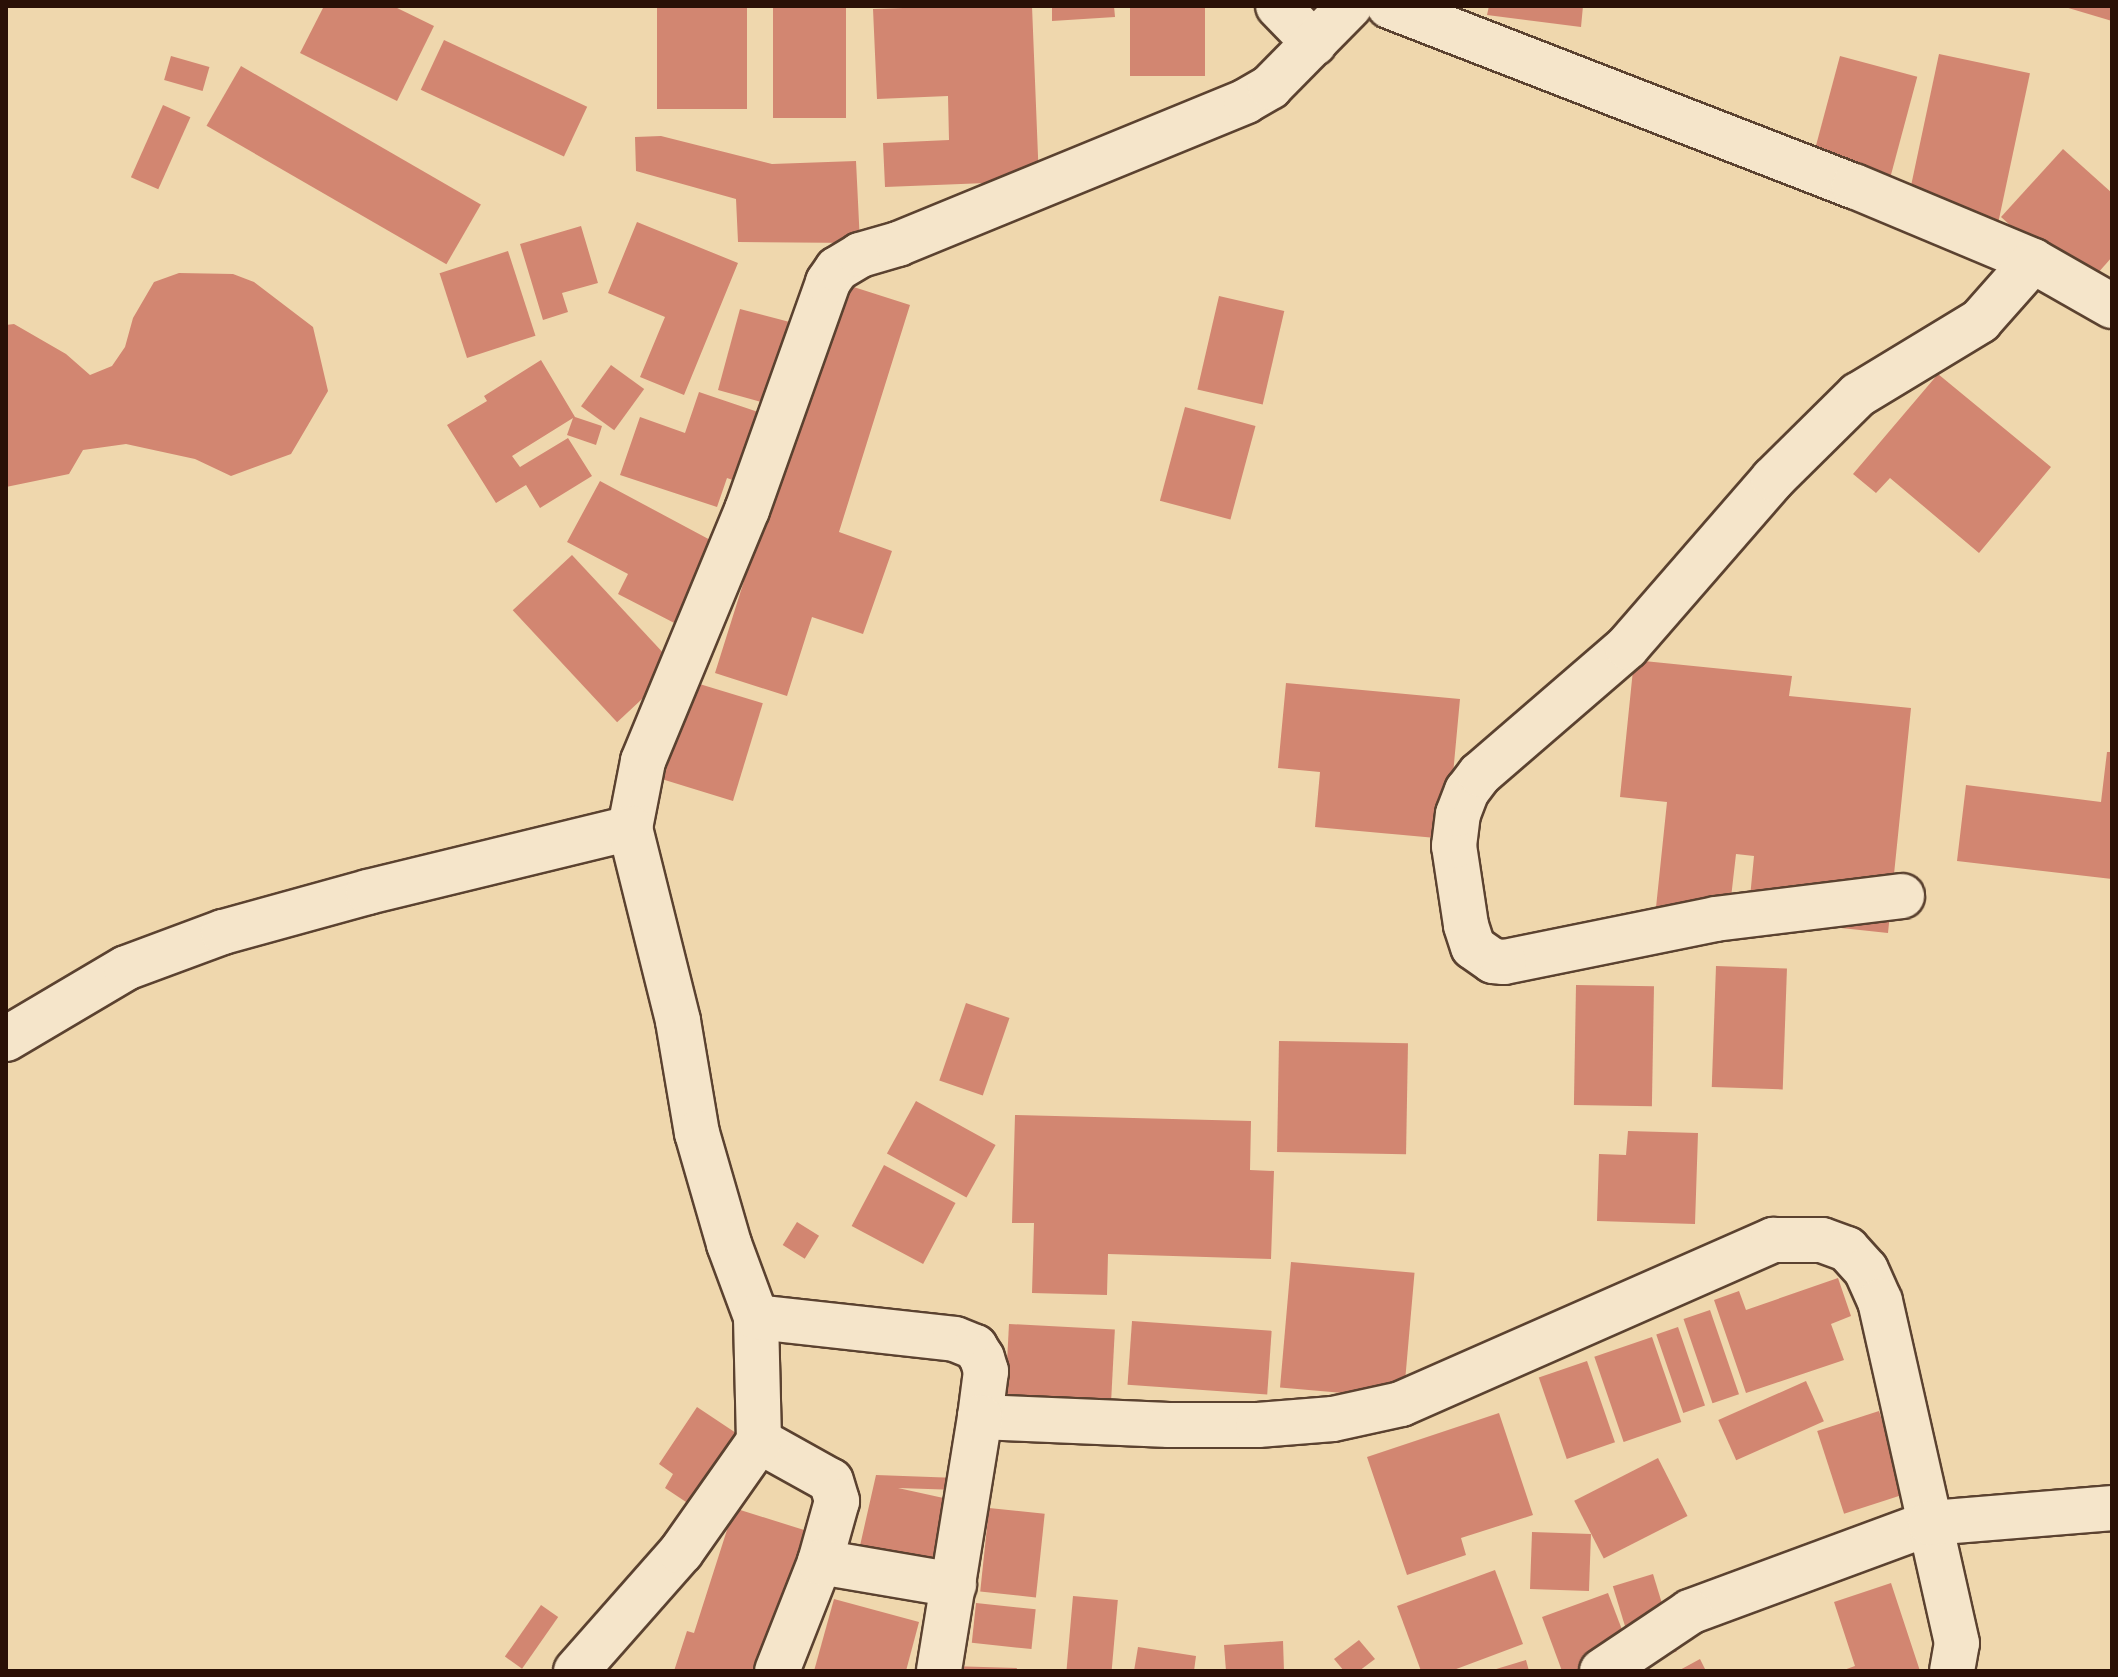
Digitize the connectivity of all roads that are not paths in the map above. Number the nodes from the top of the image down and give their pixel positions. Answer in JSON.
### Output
{"nodes":[{"id":1,"x":1278,"y":6,"type":"edge"},
{"id":2,"x":1350,"y":6,"type":"edge"},
{"id":3,"x":1389,"y":6,"type":"edge"},
{"id":4,"x":1314,"y":43,"type":"junction"},
{"id":5,"x":2033,"y":261,"type":"junction"},
{"id":6,"x":2112,"y":306,"type":"edge"},
{"id":7,"x":630,"y":828,"type":"junction"},
{"id":8,"x":1902,"y":896,"type":"dead end"},
{"id":9,"x":6,"y":1039,"type":"edge"},
{"id":10,"x":756,"y":1317,"type":"junction"},
{"id":11,"x":980,"y":1417,"type":"junction"},
{"id":12,"x":759,"y":1441,"type":"junction"},
{"id":13,"x":2112,"y":1508,"type":"edge"},
{"id":14,"x":1930,"y":1523,"type":"junction"},
{"id":15,"x":820,"y":1562,"type":"junction"},
{"id":16,"x":954,"y":1585,"type":"junction"},
{"id":17,"x":576,"y":1671,"type":"edge"},
{"id":18,"x":777,"y":1671,"type":"edge"},
{"id":19,"x":939,"y":1671,"type":"edge"},
{"id":20,"x":1602,"y":1671,"type":"edge"},
{"id":21,"x":1952,"y":1671,"type":"edge"}],
"edges":[{"from":1,"to":4,"type":"street"},
{"from":2,"to":4,"type":"street"},
{"from":3,"to":5,"type":"street"},
{"from":4,"to":7,"type":"street"},
{"from":5,"to":6,"type":"street"},
{"from":5,"to":8,"type":"street"},
{"from":7,"to":9,"type":"street"},
{"from":7,"to":10,"type":"street"},
{"from":10,"to":11,"type":"street"},
{"from":10,"to":12,"type":"street"},
{"from":11,"to":14,"type":"street"},
{"from":11,"to":16,"type":"street"},
{"from":12,"to":15,"type":"street"},
{"from":12,"to":17,"type":"street"},
{"from":13,"to":14,"type":"street"},
{"from":14,"to":20,"type":"street"},
{"from":14,"to":21,"type":"street"},
{"from":15,"to":16,"type":"street"},
{"from":15,"to":18,"type":"street"},
{"from":16,"to":19,"type":"street"}]}
